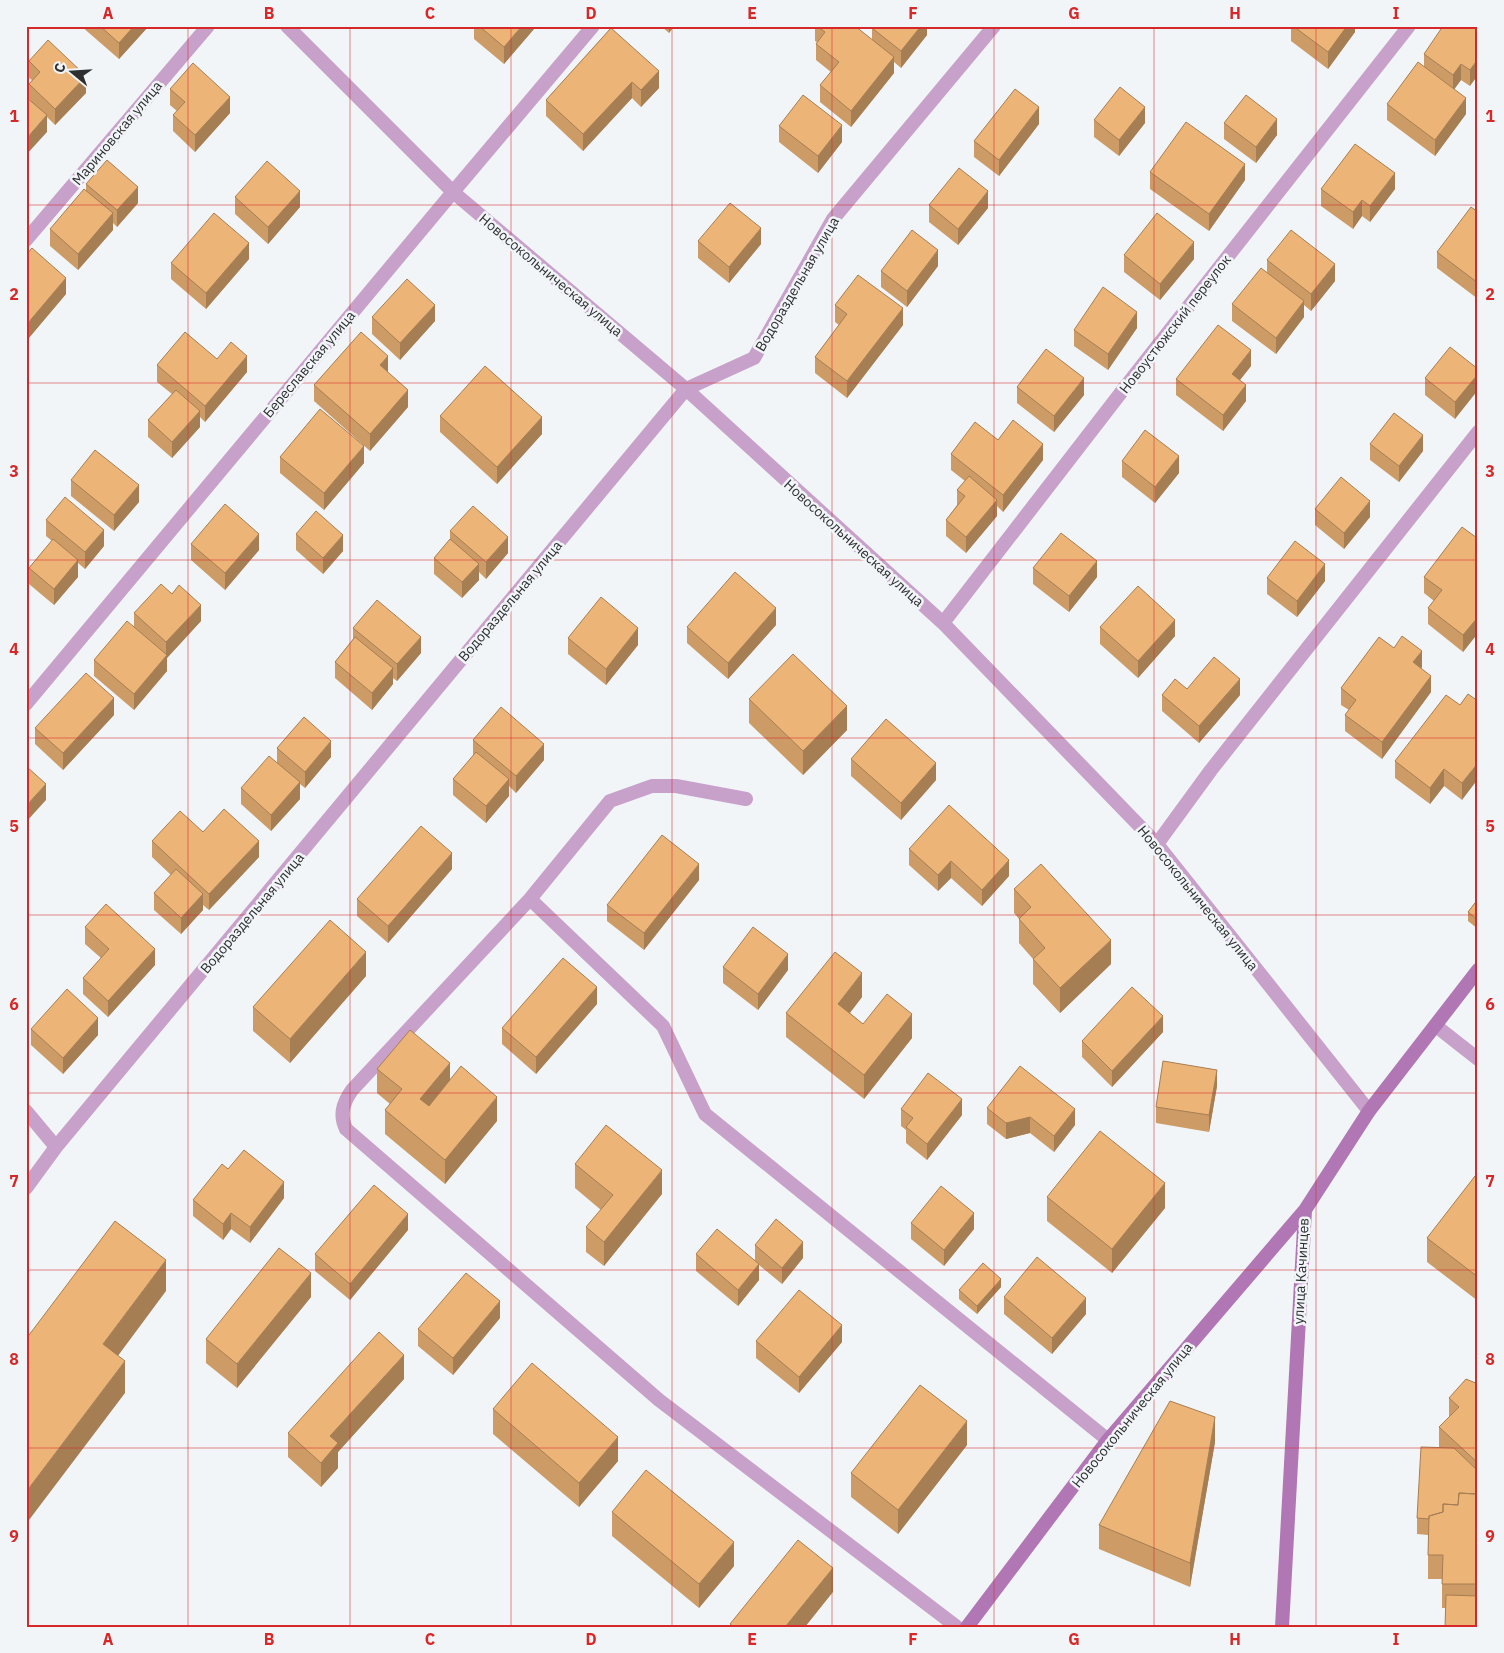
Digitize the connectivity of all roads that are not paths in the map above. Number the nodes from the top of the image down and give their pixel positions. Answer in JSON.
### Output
{"nodes":[{"id":1,"x":208,"y":26,"type":"edge"},
{"id":2,"x":287,"y":26,"type":"edge"},
{"id":3,"x":593,"y":26,"type":"edge"},
{"id":4,"x":994,"y":26,"type":"edge"},
{"id":5,"x":1409,"y":26,"type":"edge"},
{"id":6,"x":453,"y":192,"type":"junction"},
{"id":7,"x":26,"y":240,"type":"edge"},
{"id":8,"x":686,"y":389,"type":"junction"},
{"id":9,"x":1478,"y":432,"type":"edge"},
{"id":10,"x":943,"y":623,"type":"junction"},
{"id":11,"x":26,"y":704,"type":"edge"},
{"id":12,"x":746,"y":799,"type":"dead end"},
{"id":13,"x":1156,"y":844,"type":"junction"},
{"id":14,"x":530,"y":898,"type":"junction"},
{"id":15,"x":1478,"y":970,"type":"edge"},
{"id":16,"x":1436,"y":1026,"type":"junction"},
{"id":17,"x":1478,"y":1059,"type":"edge"},
{"id":18,"x":26,"y":1110,"type":"edge"},
{"id":19,"x":1369,"y":1111,"type":"junction"},
{"id":20,"x":56,"y":1147,"type":"junction"},
{"id":21,"x":26,"y":1188,"type":"edge"},
{"id":22,"x":1305,"y":1210,"type":"junction"},
{"id":23,"x":1108,"y":1440,"type":"junction"},
{"id":24,"x":957,"y":1627,"type":"edge"},
{"id":25,"x":967,"y":1627,"type":"edge"},
{"id":26,"x":1282,"y":1627,"type":"edge"}],
"edges":[{"from":1,"to":7,"type":"street","name":"Мариновская улица"},
{"from":2,"to":6,"type":"street","name":"Новосокольническая улица"},
{"from":3,"to":6,"type":"street","name":"Береславская улица"},
{"from":4,"to":8,"type":"street","name":"Водораздельная улица"},
{"from":5,"to":10,"type":"street","name":"Новоустюжский переулок"},
{"from":6,"to":8,"type":"street","name":"Новосокольническая улица"},
{"from":6,"to":11,"type":"street","name":"Береславская улица"},
{"from":8,"to":10,"type":"street","name":"Новосокольническая улица"},
{"from":8,"to":20,"type":"street","name":"Водораздельная улица"},
{"from":9,"to":13,"type":"street"},
{"from":10,"to":13,"type":"street","name":"Новосокольническая улица"},
{"from":12,"to":14,"type":"street"},
{"from":13,"to":19,"type":"street","name":"Новосокольническая улица"},
{"from":14,"to":23,"type":"street"},
{"from":14,"to":24,"type":"street"},
{"from":15,"to":16,"type":"main road","name":"улица Качинцев"},
{"from":16,"to":17,"type":"street"},
{"from":16,"to":19,"type":"main road","name":"улица Качинцев"},
{"from":18,"to":20,"type":"street"},
{"from":19,"to":22,"type":"main road","name":"улица Качинцев"},
{"from":20,"to":21,"type":"street","name":"Водораздельная улица"},
{"from":22,"to":23,"type":"main road","name":"Новосокольническая улица"},
{"from":22,"to":26,"type":"main road","name":"улица Качинцев"},
{"from":23,"to":25,"type":"main road","name":"Новосокольническая улица"}]}
